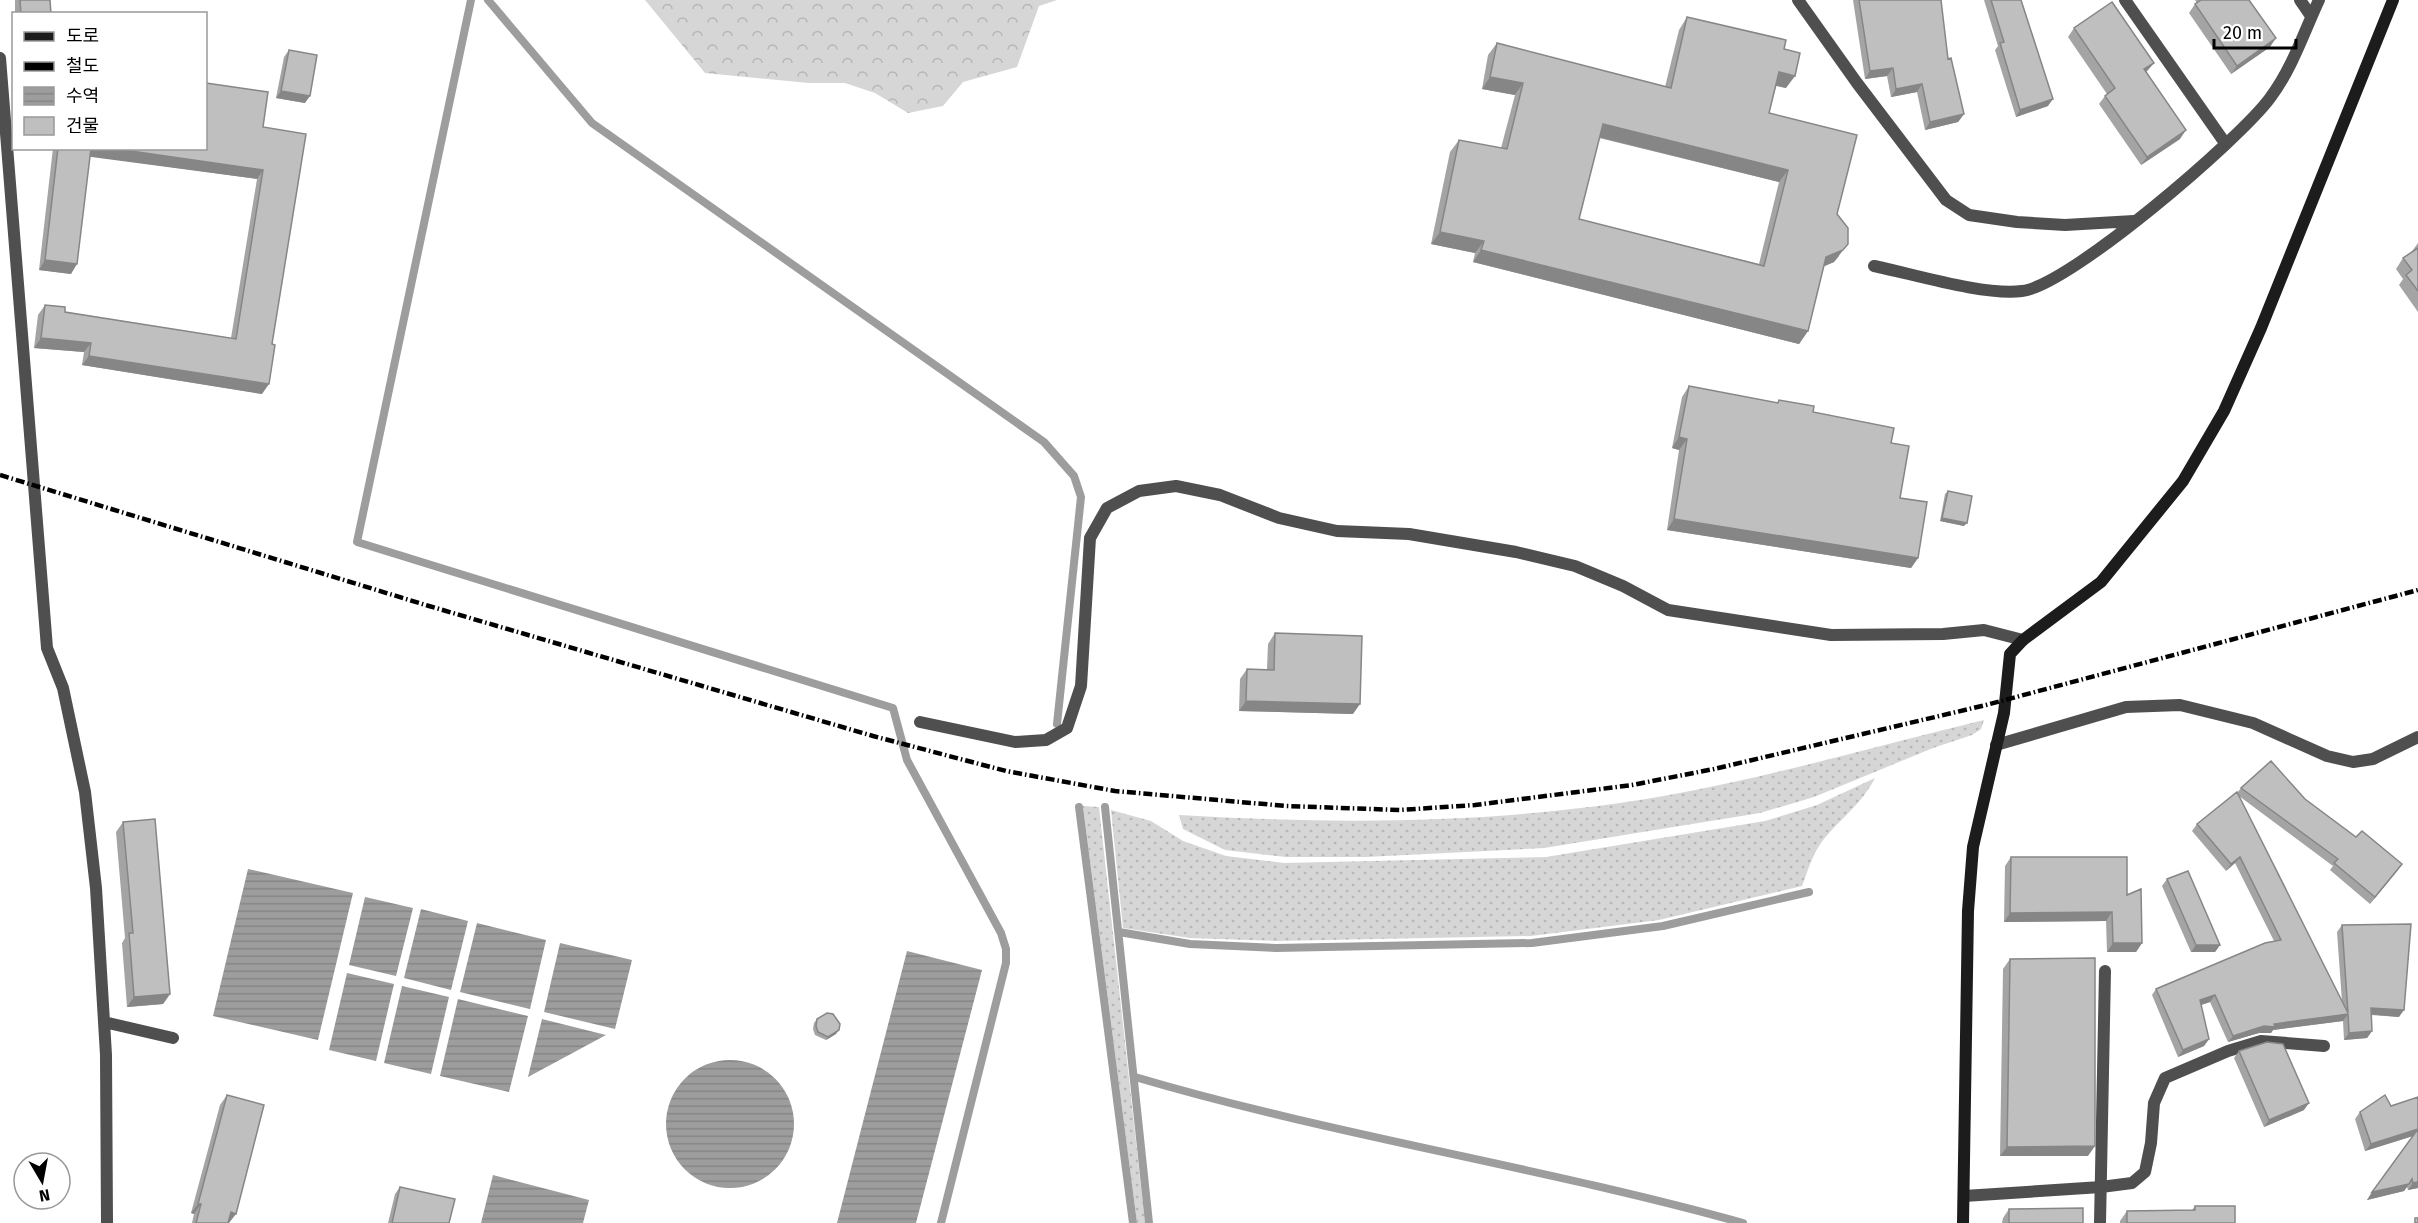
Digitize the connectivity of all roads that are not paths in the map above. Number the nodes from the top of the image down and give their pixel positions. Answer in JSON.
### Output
{"nodes":[{"id":1,"x":1798,"y":0,"type":"edge"},
{"id":2,"x":2125,"y":0,"type":"edge"},
{"id":3,"x":2300,"y":0,"type":"edge"},
{"id":4,"x":2319,"y":0,"type":"edge"},
{"id":5,"x":2393,"y":0,"type":"edge"},
{"id":6,"x":2311,"y":16,"type":"junction"},
{"id":7,"x":0,"y":58,"type":"edge"},
{"id":8,"x":2225,"y":143,"type":"junction"},
{"id":9,"x":2134,"y":221,"type":"junction"},
{"id":10,"x":1874,"y":266,"type":"dead end"},
{"id":11,"x":2023,"y":639,"type":"junction"},
{"id":12,"x":920,"y":722,"type":"dead end"},
{"id":13,"x":2418,"y":737,"type":"edge"},
{"id":14,"x":1996,"y":745,"type":"junction"},
{"id":15,"x":2105,"y":971,"type":"dead end"},
{"id":16,"x":104,"y":1022,"type":"junction"},
{"id":17,"x":174,"y":1038,"type":"dead end"},
{"id":18,"x":2324,"y":1046,"type":"dead end"},
{"id":19,"x":2101,"y":1187,"type":"junction"},
{"id":20,"x":1964,"y":1196,"type":"junction"},
{"id":21,"x":107,"y":1223,"type":"edge"},
{"id":22,"x":1963,"y":1223,"type":"edge"},
{"id":23,"x":2100,"y":1223,"type":"edge"}],
"edges":[{"from":1,"to":9,"type":"street"},
{"from":2,"to":8,"type":"street"},
{"from":3,"to":6,"type":"street"},
{"from":4,"to":6,"type":"street"},
{"from":5,"to":11,"type":"street"},
{"from":6,"to":8,"type":"street"},
{"from":7,"to":16,"type":"street"},
{"from":8,"to":9,"type":"street"},
{"from":9,"to":10,"type":"street"},
{"from":11,"to":12,"type":"street"},
{"from":11,"to":14,"type":"street"},
{"from":13,"to":14,"type":"street"},
{"from":14,"to":20,"type":"street"},
{"from":15,"to":19,"type":"street"},
{"from":16,"to":17,"type":"street"},
{"from":16,"to":21,"type":"street"},
{"from":18,"to":19,"type":"street"},
{"from":19,"to":20,"type":"street"},
{"from":19,"to":23,"type":"street"},
{"from":20,"to":22,"type":"street"}]}
